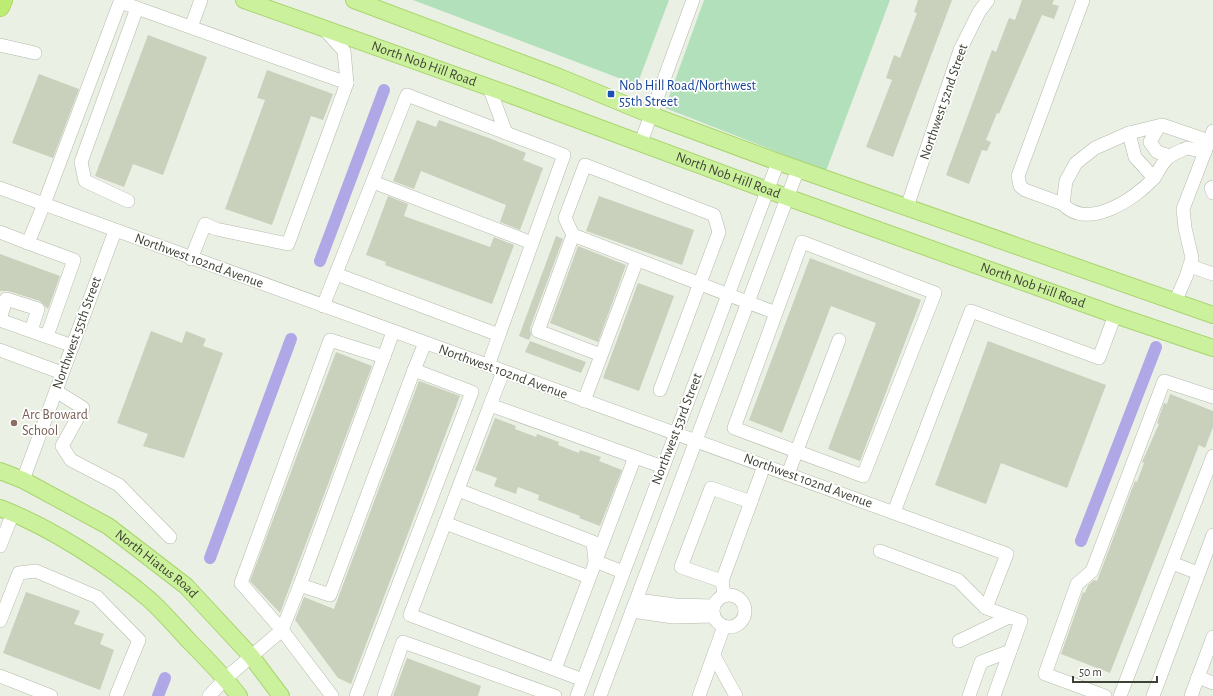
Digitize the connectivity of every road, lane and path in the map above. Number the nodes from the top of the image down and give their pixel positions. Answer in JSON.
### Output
{"nodes":[{"id":1,"x":3,"y":0,"type":"edge"},
{"id":2,"x":201,"y":0,"type":"edge"},
{"id":3,"x":244,"y":0,"type":"edge"},
{"id":4,"x":354,"y":0,"type":"edge"},
{"id":5,"x":693,"y":0,"type":"edge"},
{"id":6,"x":988,"y":0,"type":"edge"},
{"id":7,"x":1083,"y":0,"type":"edge"},
{"id":8,"x":0,"y":7,"type":"edge"},
{"id":9,"x":137,"y":8,"type":"junction"},
{"id":10,"x":191,"y":27,"type":"junction"},
{"id":11,"x":324,"y":29,"type":"junction"},
{"id":12,"x":0,"y":45,"type":"edge"},
{"id":13,"x":35,"y":53,"type":"dead end"},
{"id":14,"x":347,"y":83,"type":"junction"},
{"id":15,"x":489,"y":88,"type":"junction"},
{"id":16,"x":651,"y":115,"type":"junction"},
{"id":17,"x":1159,"y":126,"type":"junction"},
{"id":18,"x":1129,"y":132,"type":"junction"},
{"id":19,"x":506,"y":133,"type":"junction"},
{"id":20,"x":641,"y":142,"type":"junction"},
{"id":21,"x":1209,"y":144,"type":"edge"},
{"id":22,"x":1170,"y":156,"type":"junction"},
{"id":23,"x":778,"y":162,"type":"junction"},
{"id":24,"x":798,"y":169,"type":"junction"},
{"id":25,"x":1154,"y":178,"type":"junction"},
{"id":26,"x":373,"y":182,"type":"junction"},
{"id":27,"x":1213,"y":187,"type":"edge"},
{"id":28,"x":0,"y":188,"type":"edge"},
{"id":29,"x":767,"y":190,"type":"junction"},
{"id":30,"x":1213,"y":193,"type":"edge"},
{"id":31,"x":787,"y":197,"type":"junction"},
{"id":32,"x":128,"y":201,"type":"dead end"},
{"id":33,"x":44,"y":204,"type":"junction"},
{"id":34,"x":1063,"y":204,"type":"junction"},
{"id":35,"x":907,"y":207,"type":"junction"},
{"id":36,"x":115,"y":231,"type":"junction"},
{"id":37,"x":0,"y":232,"type":"edge"},
{"id":38,"x":573,"y":235,"type":"junction"},
{"id":39,"x":28,"y":243,"type":"junction"},
{"id":40,"x":532,"y":243,"type":"junction"},
{"id":41,"x":191,"y":259,"type":"junction"},
{"id":42,"x":637,"y":260,"type":"junction"},
{"id":43,"x":1190,"y":266,"type":"junction"},
{"id":44,"x":336,"y":274,"type":"junction"},
{"id":45,"x":1213,"y":274,"type":"edge"},
{"id":46,"x":700,"y":283,"type":"junction"},
{"id":47,"x":728,"y":294,"type":"junction"},
{"id":48,"x":748,"y":302,"type":"junction"},
{"id":49,"x":1175,"y":302,"type":"junction"},
{"id":50,"x":323,"y":306,"type":"junction"},
{"id":51,"x":776,"y":313,"type":"junction"},
{"id":52,"x":1115,"y":315,"type":"junction"},
{"id":53,"x":1213,"y":315,"type":"edge"},
{"id":54,"x":31,"y":331,"type":"dead end"},
{"id":55,"x":393,"y":332,"type":"junction"},
{"id":56,"x":499,"y":335,"type":"junction"},
{"id":57,"x":47,"y":336,"type":"junction"},
{"id":58,"x":839,"y":340,"type":"dead end"},
{"id":59,"x":425,"y":343,"type":"junction"},
{"id":60,"x":72,"y":346,"type":"junction"},
{"id":61,"x":1213,"y":348,"type":"edge"},
{"id":62,"x":0,"y":350,"type":"edge"},
{"id":63,"x":601,"y":355,"type":"junction"},
{"id":64,"x":384,"y":357,"type":"junction"},
{"id":65,"x":488,"y":366,"type":"junction"},
{"id":66,"x":414,"y":370,"type":"junction"},
{"id":67,"x":503,"y":372,"type":"junction"},
{"id":68,"x":62,"y":373,"type":"junction"},
{"id":69,"x":660,"y":390,"type":"dead end"},
{"id":70,"x":56,"y":391,"type":"junction"},
{"id":71,"x":1213,"y":397,"type":"edge"},
{"id":72,"x":584,"y":401,"type":"junction"},
{"id":73,"x":490,"y":405,"type":"junction"},
{"id":74,"x":675,"y":435,"type":"junction"},
{"id":75,"x":696,"y":442,"type":"junction"},
{"id":76,"x":797,"y":452,"type":"junction"},
{"id":77,"x":1213,"y":456,"type":"edge"},
{"id":78,"x":635,"y":457,"type":"junction"},
{"id":79,"x":764,"y":466,"type":"junction"},
{"id":80,"x":663,"y":467,"type":"junction"},
{"id":81,"x":0,"y":471,"type":"edge"},
{"id":82,"x":788,"y":474,"type":"junction"},
{"id":83,"x":23,"y":480,"type":"junction"},
{"id":84,"x":458,"y":490,"type":"junction"},
{"id":85,"x":751,"y":502,"type":"junction"},
{"id":86,"x":6,"y":510,"type":"edge"},
{"id":87,"x":894,"y":512,"type":"junction"},
{"id":88,"x":445,"y":523,"type":"junction"},
{"id":89,"x":1213,"y":535,"type":"edge"},
{"id":90,"x":170,"y":537,"type":"dead end"},
{"id":91,"x":0,"y":546,"type":"edge"},
{"id":92,"x":880,"y":551,"type":"dead end"},
{"id":93,"x":595,"y":561,"type":"junction"},
{"id":94,"x":1172,"y":563,"type":"junction"},
{"id":95,"x":623,"y":572,"type":"junction"},
{"id":96,"x":1198,"y":573,"type":"junction"},
{"id":97,"x":590,"y":577,"type":"junction"},
{"id":98,"x":722,"y":581,"type":"junction"},
{"id":99,"x":300,"y":585,"type":"junction"},
{"id":100,"x":724,"y":595,"type":"junction"},
{"id":101,"x":634,"y":605,"type":"junction"},
{"id":102,"x":986,"y":608,"type":"junction"},
{"id":103,"x":714,"y":611,"type":"junction"},
{"id":104,"x":1010,"y":617,"type":"junction"},
{"id":105,"x":0,"y":620,"type":"edge"},
{"id":106,"x":724,"y":626,"type":"junction"},
{"id":107,"x":282,"y":630,"type":"junction"},
{"id":108,"x":1213,"y":637,"type":"edge"},
{"id":109,"x":959,"y":641,"type":"dead end"},
{"id":110,"x":1010,"y":652,"type":"junction"},
{"id":111,"x":251,"y":656,"type":"junction"},
{"id":112,"x":714,"y":656,"type":"junction"},
{"id":113,"x":554,"y":669,"type":"junction"},
{"id":114,"x":0,"y":676,"type":"edge"},
{"id":115,"x":575,"y":677,"type":"dead end"},
{"id":116,"x":1198,"y":677,"type":"junction"},
{"id":117,"x":226,"y":678,"type":"junction"},
{"id":118,"x":1213,"y":683,"type":"edge"},
{"id":119,"x":580,"y":695,"type":"edge"},
{"id":120,"x":51,"y":696,"type":"edge"},
{"id":121,"x":116,"y":696,"type":"edge"},
{"id":122,"x":209,"y":696,"type":"edge"},
{"id":123,"x":239,"y":696,"type":"edge"},
{"id":124,"x":281,"y":696,"type":"edge"},
{"id":125,"x":332,"y":696,"type":"edge"},
{"id":126,"x":356,"y":696,"type":"edge"},
{"id":127,"x":384,"y":696,"type":"edge"},
{"id":128,"x":555,"y":696,"type":"edge"},
{"id":129,"x":600,"y":696,"type":"edge"},
{"id":130,"x":699,"y":696,"type":"edge"},
{"id":131,"x":736,"y":696,"type":"edge"},
{"id":132,"x":969,"y":696,"type":"edge"},
{"id":133,"x":994,"y":696,"type":"edge"},
{"id":134,"x":1105,"y":696,"type":"edge"},
{"id":135,"x":1120,"y":696,"type":"edge"},
{"id":136,"x":1153,"y":696,"type":"edge"},
{"id":137,"x":1191,"y":696,"type":"edge"}],
"edges":[{"from":1,"to":8,"type":"highway"},
{"from":2,"to":10,"type":"street"},
{"from":3,"to":11,"type":"main road","name":"North Nob Hill Road"},
{"from":4,"to":16,"type":"main road","name":"North Nob Hill Road"},
{"from":5,"to":16,"type":"street"},
{"from":6,"to":35,"type":"street","name":"Northwest 52nd Street"},
{"from":7,"to":34,"type":"street"},
{"from":9,"to":10,"type":"street"},
{"from":9,"to":32,"type":"street"},
{"from":9,"to":33,"type":"street"},
{"from":10,"to":14,"type":"street"},
{"from":11,"to":14,"type":"street"},
{"from":11,"to":15,"type":"main road","name":"North Nob Hill Road"},
{"from":12,"to":13,"type":"street"},
{"from":14,"to":41,"type":"street"},
{"from":15,"to":19,"type":"street"},
{"from":15,"to":20,"type":"main road","name":"North Nob Hill Road"},
{"from":16,"to":20,"type":"street"},
{"from":16,"to":23,"type":"main road","name":"North Nob Hill Road"},
{"from":17,"to":18,"type":"street"},
{"from":17,"to":21,"type":"street"},
{"from":17,"to":22,"type":"street"},
{"from":18,"to":25,"type":"street"},
{"from":18,"to":34,"type":"street"},
{"from":19,"to":26,"type":"street"},
{"from":19,"to":40,"type":"street"},
{"from":20,"to":29,"type":"main road","name":"North Nob Hill Road"},
{"from":21,"to":22,"type":"street"},
{"from":21,"to":43,"type":"street"},
{"from":22,"to":25,"type":"street"},
{"from":23,"to":24,"type":"main road","name":"North Nob Hill Road"},
{"from":23,"to":29,"type":"street","name":"Northwest 53rd Street"},
{"from":24,"to":31,"type":"street","name":"Northwest 53rd Street"},
{"from":24,"to":35,"type":"main road","name":"North Nob Hill Road"},
{"from":25,"to":34,"type":"street"},
{"from":26,"to":40,"type":"street"},
{"from":26,"to":44,"type":"street"},
{"from":27,"to":30,"type":"street"},
{"from":28,"to":33,"type":"street","name":"Northwest 102nd Avenue"},
{"from":29,"to":31,"type":"main road","name":"North Nob Hill Road"},
{"from":29,"to":47,"type":"street","name":"Northwest 53rd Street"},
{"from":31,"to":48,"type":"street","name":"Northwest 53rd Street"},
{"from":31,"to":52,"type":"main road","name":"North Nob Hill Road"},
{"from":33,"to":36,"type":"street","name":"Northwest 102nd Avenue"},
{"from":33,"to":39,"type":"street"},
{"from":35,"to":49,"type":"main road","name":"North Nob Hill Road"},
{"from":36,"to":41,"type":"street","name":"Northwest 102nd Avenue"},
{"from":36,"to":60,"type":"street","name":"Northwest 55th Street"},
{"from":37,"to":39,"type":"street"},
{"from":38,"to":42,"type":"street"},
{"from":38,"to":46,"type":"street"},
{"from":38,"to":63,"type":"street"},
{"from":39,"to":57,"type":"street"},
{"from":40,"to":56,"type":"street"},
{"from":41,"to":50,"type":"street","name":"Northwest 102nd Avenue"},
{"from":42,"to":46,"type":"street"},
{"from":42,"to":63,"type":"street"},
{"from":43,"to":45,"type":"street"},
{"from":43,"to":49,"type":"street"},
{"from":44,"to":50,"type":"street"},
{"from":44,"to":56,"type":"street"},
{"from":46,"to":47,"type":"street"},
{"from":46,"to":69,"type":"street"},
{"from":47,"to":48,"type":"street"},
{"from":47,"to":74,"type":"street","name":"Northwest 53rd Street"},
{"from":48,"to":51,"type":"street"},
{"from":48,"to":75,"type":"street","name":"Northwest 53rd Street"},
{"from":49,"to":53,"type":"main road","name":"North Nob Hill Road"},
{"from":50,"to":55,"type":"street","name":"Northwest 102nd Avenue"},
{"from":51,"to":76,"type":"street"},
{"from":51,"to":76,"type":"street"},
{"from":52,"to":61,"type":"main road","name":"North Nob Hill Road"},
{"from":52,"to":87,"type":"street"},
{"from":54,"to":57,"type":"street"},
{"from":55,"to":59,"type":"street","name":"Northwest 102nd Avenue"},
{"from":55,"to":64,"type":"street"},
{"from":56,"to":65,"type":"street"},
{"from":57,"to":60,"type":"street"},
{"from":58,"to":76,"type":"street"},
{"from":59,"to":65,"type":"street","name":"Northwest 102nd Avenue"},
{"from":59,"to":66,"type":"street"},
{"from":60,"to":68,"type":"street","name":"Northwest 55th Street"},
{"from":62,"to":68,"type":"street"},
{"from":63,"to":72,"type":"street"},
{"from":64,"to":99,"type":"street"},
{"from":64,"to":107,"type":"street"},
{"from":65,"to":67,"type":"street","name":"Northwest 102nd Avenue"},
{"from":66,"to":99,"type":"street"},
{"from":66,"to":126,"type":"street"},
{"from":67,"to":72,"type":"street","name":"Northwest 102nd Avenue"},
{"from":67,"to":73,"type":"street"},
{"from":68,"to":70,"type":"street","name":"Northwest 55th Street"},
{"from":70,"to":83,"type":"street","name":"Northwest 55th Street"},
{"from":70,"to":90,"type":"street"},
{"from":71,"to":134,"type":"street"},
{"from":72,"to":74,"type":"street","name":"Northwest 102nd Avenue"},
{"from":73,"to":78,"type":"street"},
{"from":73,"to":84,"type":"street"},
{"from":74,"to":75,"type":"street","name":"Northwest 102nd Avenue"},
{"from":74,"to":80,"type":"street","name":"Northwest 53rd Street"},
{"from":75,"to":79,"type":"street","name":"Northwest 102nd Avenue"},
{"from":75,"to":101,"type":"street","name":"Northwest 53rd Street"},
{"from":76,"to":82,"type":"street"},
{"from":77,"to":94,"type":"street"},
{"from":78,"to":80,"type":"street"},
{"from":78,"to":93,"type":"street"},
{"from":79,"to":82,"type":"street","name":"Northwest 102nd Avenue"},
{"from":79,"to":85,"type":"street"},
{"from":80,"to":95,"type":"street","name":"Northwest 53rd Street"},
{"from":81,"to":83,"type":"main road","name":"North Hiatus Road"},
{"from":82,"to":87,"type":"street","name":"Northwest 102nd Avenue"},
{"from":83,"to":111,"type":"main road","name":"North Hiatus Road"},
{"from":84,"to":88,"type":"street"},
{"from":84,"to":93,"type":"street"},
{"from":85,"to":98,"type":"street"},
{"from":85,"to":98,"type":"street"},
{"from":86,"to":91,"type":"street"},
{"from":86,"to":117,"type":"main road"},
{"from":87,"to":102,"type":"street","name":"Northwest 102nd Avenue"},
{"from":88,"to":97,"type":"street"},
{"from":88,"to":113,"type":"street"},
{"from":89,"to":96,"type":"street"},
{"from":92,"to":102,"type":"street"},
{"from":93,"to":95,"type":"street"},
{"from":93,"to":97,"type":"street"},
{"from":94,"to":96,"type":"street"},
{"from":94,"to":135,"type":"street"},
{"from":95,"to":119,"type":"street","name":"Northwest 53rd Street"},
{"from":96,"to":136,"type":"street"},
{"from":97,"to":113,"type":"street"},
{"from":98,"to":100,"type":"street"},
{"from":99,"to":107,"type":"street"},
{"from":100,"to":103,"type":"street"},
{"from":100,"to":106,"type":"street"},
{"from":101,"to":103,"type":"street"},
{"from":101,"to":129,"type":"street","name":"Northwest 53rd Street"},
{"from":102,"to":104,"type":"street"},
{"from":103,"to":106,"type":"street"},
{"from":104,"to":109,"type":"street"},
{"from":104,"to":110,"type":"street"},
{"from":105,"to":121,"type":"street"},
{"from":106,"to":112,"type":"street"},
{"from":107,"to":111,"type":"street"},
{"from":107,"to":125,"type":"street"},
{"from":108,"to":116,"type":"street"},
{"from":110,"to":132,"type":"street"},
{"from":110,"to":133,"type":"street"},
{"from":111,"to":117,"type":"street"},
{"from":111,"to":124,"type":"main road","name":"North Hiatus Road"},
{"from":112,"to":130,"type":"street"},
{"from":112,"to":131,"type":"street"},
{"from":113,"to":115,"type":"street"},
{"from":114,"to":120,"type":"street"},
{"from":116,"to":118,"type":"street"},
{"from":116,"to":137,"type":"street"},
{"from":117,"to":122,"type":"street"},
{"from":117,"to":123,"type":"main road"},
{"from":127,"to":128,"type":"street"}]}
